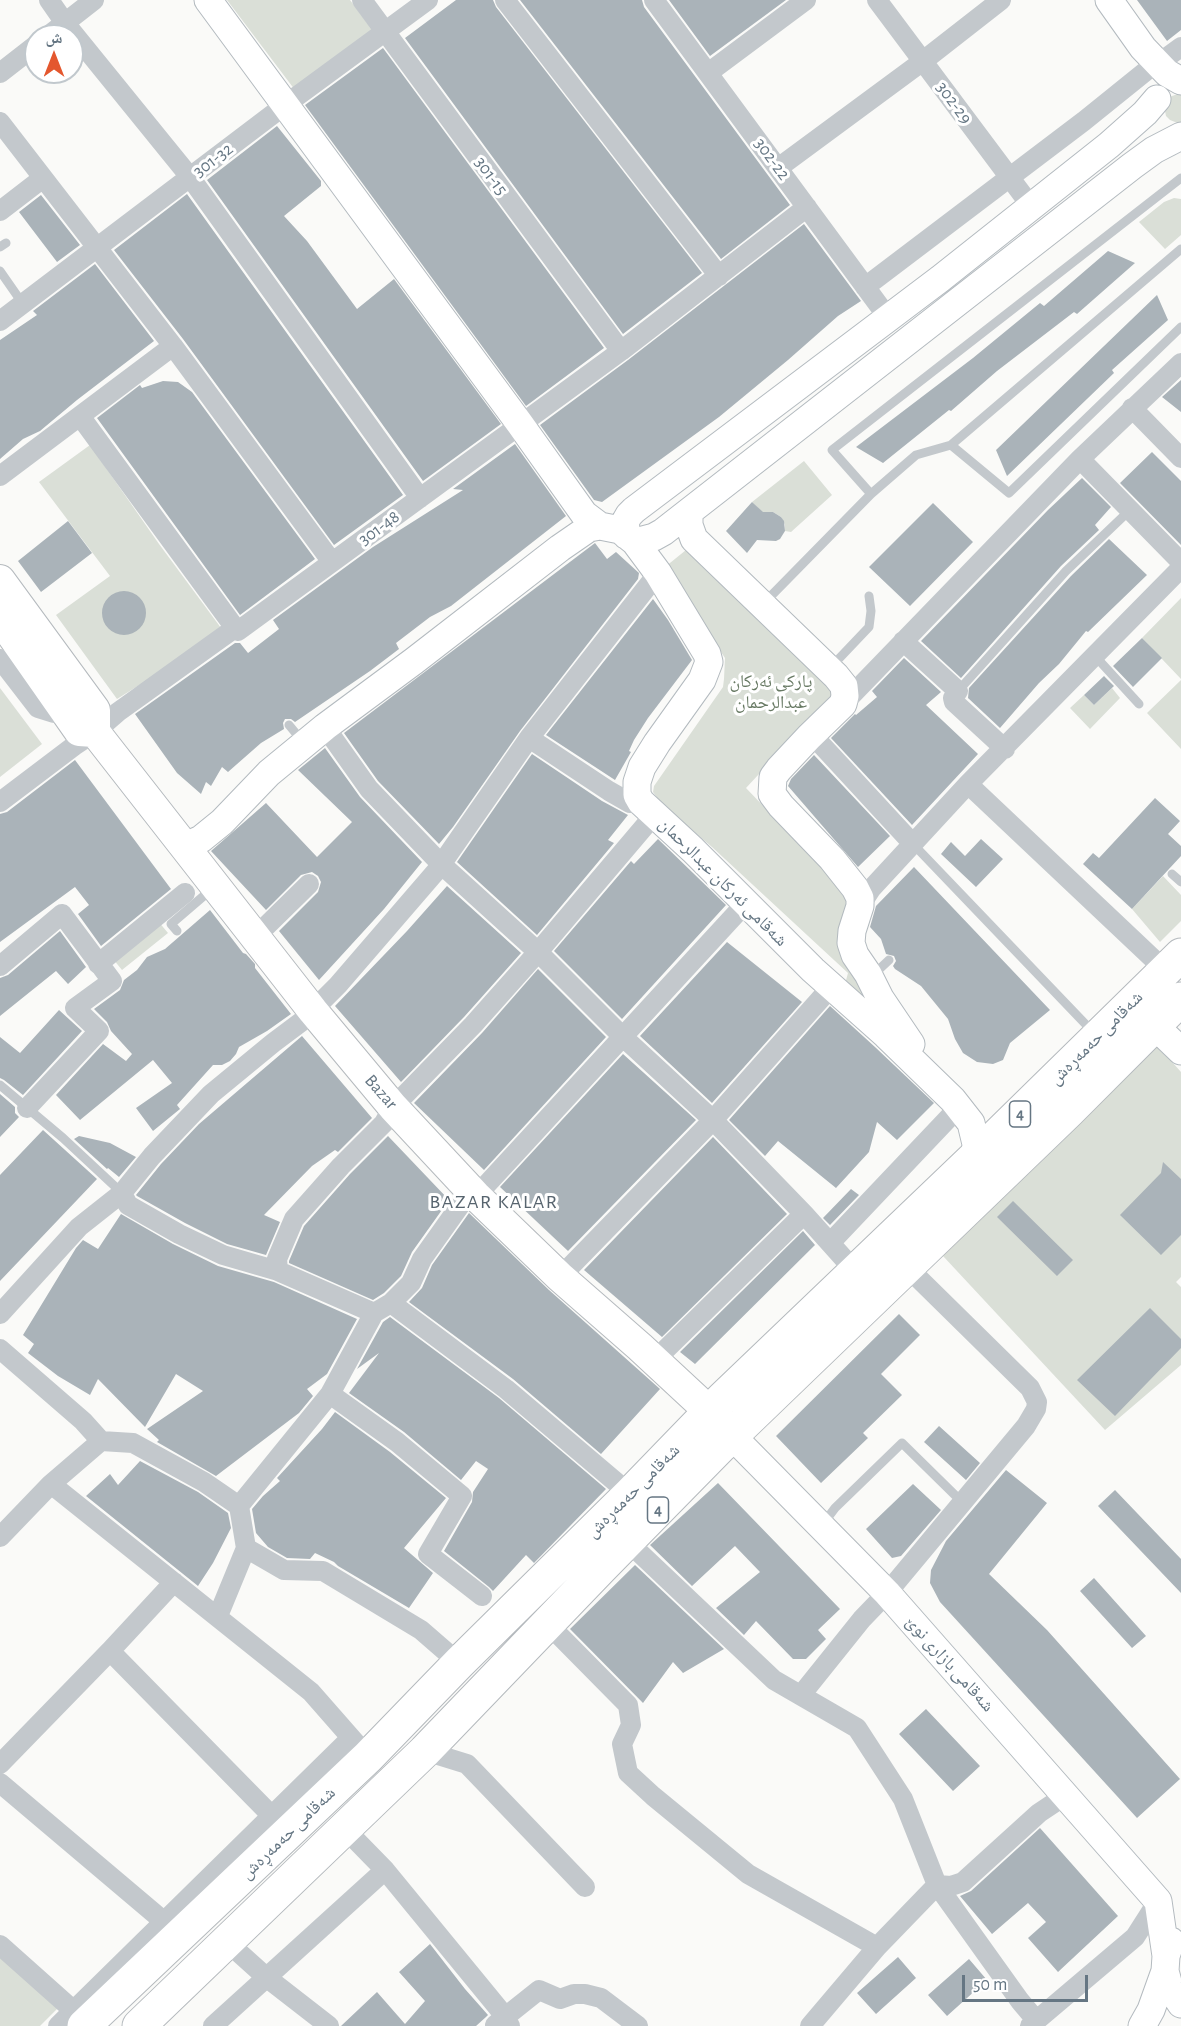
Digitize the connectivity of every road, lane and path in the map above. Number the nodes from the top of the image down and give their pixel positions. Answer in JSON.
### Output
{"nodes":[{"id":1,"x":49,"y":0,"type":"edge"},
{"id":2,"x":94,"y":0,"type":"edge"},
{"id":3,"x":208,"y":0,"type":"edge"},
{"id":4,"x":362,"y":0,"type":"edge"},
{"id":5,"x":428,"y":0,"type":"edge"},
{"id":6,"x":505,"y":0,"type":"edge"},
{"id":7,"x":654,"y":0,"type":"edge"},
{"id":8,"x":806,"y":0,"type":"edge"},
{"id":9,"x":878,"y":0,"type":"edge"},
{"id":10,"x":1001,"y":0,"type":"edge"},
{"id":11,"x":1115,"y":2,"type":"edge"},
{"id":12,"x":65,"y":23,"type":"junction"},
{"id":13,"x":385,"y":32,"type":"junction"},
{"id":14,"x":1181,"y":46,"type":"edge"},
{"id":15,"x":24,"y":54,"type":"edge"},
{"id":16,"x":923,"y":61,"type":"junction"},
{"id":17,"x":1149,"y":61,"type":"junction"},
{"id":18,"x":0,"y":73,"type":"edge"},
{"id":19,"x":708,"y":74,"type":"junction"},
{"id":20,"x":1170,"y":91,"type":"edge"},
{"id":21,"x":285,"y":105,"type":"junction"},
{"id":22,"x":0,"y":122,"type":"edge"},
{"id":23,"x":1178,"y":138,"type":"edge"},
{"id":24,"x":778,"y":168,"type":"junction"},
{"id":25,"x":190,"y":177,"type":"junction"},
{"id":26,"x":43,"y":178,"type":"junction"},
{"id":27,"x":1009,"y":178,"type":"junction"},
{"id":28,"x":1181,"y":178,"type":"edge"},
{"id":29,"x":1031,"y":206,"type":"junction"},
{"id":30,"x":807,"y":207,"type":"junction"},
{"id":31,"x":0,"y":211,"type":"edge"},
{"id":32,"x":97,"y":248,"type":"junction"},
{"id":33,"x":1181,"y":249,"type":"edge"},
{"id":34,"x":0,"y":271,"type":"edge"},
{"id":35,"x":719,"y":276,"type":"junction"},
{"id":36,"x":940,"y":279,"type":"junction"},
{"id":37,"x":865,"y":287,"type":"junction"},
{"id":38,"x":23,"y":304,"type":"junction"},
{"id":39,"x":956,"y":304,"type":"junction"},
{"id":40,"x":889,"y":319,"type":"junction"},
{"id":41,"x":0,"y":321,"type":"edge"},
{"id":42,"x":1181,"y":327,"type":"edge"},
{"id":43,"x":174,"y":346,"type":"junction"},
{"id":44,"x":621,"y":351,"type":"junction"},
{"id":45,"x":1181,"y":363,"type":"edge"},
{"id":46,"x":1132,"y":408,"type":"junction"},
{"id":47,"x":80,"y":416,"type":"junction"},
{"id":48,"x":520,"y":424,"type":"junction"},
{"id":49,"x":951,"y":445,"type":"junction"},
{"id":50,"x":1181,"y":458,"type":"edge"},
{"id":51,"x":1080,"y":459,"type":"junction"},
{"id":52,"x":0,"y":476,"type":"edge"},
{"id":53,"x":871,"y":494,"type":"junction"},
{"id":54,"x":420,"y":498,"type":"junction"},
{"id":55,"x":1130,"y":510,"type":"junction"},
{"id":56,"x":689,"y":512,"type":"junction"},
{"id":57,"x":600,"y":526,"type":"junction"},
{"id":58,"x":631,"y":539,"type":"junction"},
{"id":59,"x":694,"y":539,"type":"junction"},
{"id":60,"x":332,"y":562,"type":"junction"},
{"id":61,"x":1181,"y":562,"type":"edge"},
{"id":62,"x":1181,"y":568,"type":"edge"},
{"id":63,"x":658,"y":573,"type":"junction"},
{"id":64,"x":0,"y":580,"type":"edge"},
{"id":65,"x":868,"y":596,"type":"dead end"},
{"id":66,"x":763,"y":604,"type":"junction"},
{"id":67,"x":0,"y":618,"type":"edge"},
{"id":68,"x":237,"y":629,"type":"junction"},
{"id":69,"x":903,"y":641,"type":"junction"},
{"id":70,"x":1095,"y":656,"type":"junction"},
{"id":71,"x":0,"y":659,"type":"edge"},
{"id":72,"x":829,"y":669,"type":"junction"},
{"id":73,"x":958,"y":691,"type":"junction"},
{"id":74,"x":843,"y":704,"type":"junction"},
{"id":75,"x":1139,"y":704,"type":"dead end"},
{"id":76,"x":64,"y":709,"type":"junction"},
{"id":77,"x":95,"y":732,"type":"junction"},
{"id":78,"x":306,"y":732,"type":"junction"},
{"id":79,"x":809,"y":737,"type":"junction"},
{"id":80,"x":529,"y":738,"type":"junction"},
{"id":81,"x":1005,"y":749,"type":"junction"},
{"id":82,"x":968,"y":784,"type":"junction"},
{"id":83,"x":0,"y":802,"type":"edge"},
{"id":84,"x":648,"y":808,"type":"junction"},
{"id":85,"x":913,"y":844,"type":"junction"},
{"id":86,"x":185,"y":846,"type":"junction"},
{"id":87,"x":441,"y":864,"type":"junction"},
{"id":88,"x":1172,"y":874,"type":"dead end"},
{"id":89,"x":1181,"y":882,"type":"edge"},
{"id":90,"x":309,"y":884,"type":"dead end"},
{"id":91,"x":215,"y":886,"type":"junction"},
{"id":92,"x":185,"y":893,"type":"dead end"},
{"id":93,"x":745,"y":904,"type":"junction"},
{"id":94,"x":860,"y":906,"type":"junction"},
{"id":95,"x":177,"y":932,"type":"dead end"},
{"id":96,"x":255,"y":937,"type":"junction"},
{"id":97,"x":538,"y":952,"type":"junction"},
{"id":98,"x":1173,"y":962,"type":"edge"},
{"id":99,"x":98,"y":964,"type":"junction"},
{"id":100,"x":0,"y":966,"type":"edge"},
{"id":101,"x":832,"y":986,"type":"junction"},
{"id":102,"x":1181,"y":999,"type":"edge"},
{"id":103,"x":314,"y":1011,"type":"junction"},
{"id":104,"x":1154,"y":1025,"type":"junction"},
{"id":105,"x":890,"y":1028,"type":"junction"},
{"id":106,"x":622,"y":1036,"type":"junction"},
{"id":107,"x":1098,"y":1037,"type":"junction"},
{"id":108,"x":1181,"y":1051,"type":"edge"},
{"id":109,"x":0,"y":1085,"type":"edge"},
{"id":110,"x":393,"y":1107,"type":"junction"},
{"id":111,"x":959,"y":1107,"type":"junction"},
{"id":112,"x":27,"y":1108,"type":"junction"},
{"id":113,"x":713,"y":1120,"type":"junction"},
{"id":114,"x":1014,"y":1120,"type":"junction"},
{"id":115,"x":975,"y":1158,"type":"junction"},
{"id":116,"x":122,"y":1192,"type":"junction"},
{"id":117,"x":473,"y":1193,"type":"junction"},
{"id":118,"x":804,"y":1214,"type":"junction"},
{"id":119,"x":830,"y":1243,"type":"junction"},
{"id":120,"x":907,"y":1267,"type":"junction"},
{"id":121,"x":278,"y":1271,"type":"junction"},
{"id":122,"x":855,"y":1271,"type":"junction"},
{"id":123,"x":560,"y":1277,"type":"junction"},
{"id":124,"x":382,"y":1308,"type":"junction"},
{"id":125,"x":0,"y":1314,"type":"edge"},
{"id":126,"x":664,"y":1351,"type":"dead end"},
{"id":127,"x":4,"y":1359,"type":"edge"},
{"id":128,"x":330,"y":1394,"type":"junction"},
{"id":129,"x":710,"y":1412,"type":"junction"},
{"id":130,"x":732,"y":1436,"type":"junction"},
{"id":131,"x":101,"y":1441,"type":"junction"},
{"id":132,"x":51,"y":1484,"type":"junction"},
{"id":133,"x":630,"y":1494,"type":"junction"},
{"id":134,"x":962,"y":1502,"type":"junction"},
{"id":135,"x":238,"y":1506,"type":"junction"},
{"id":136,"x":821,"y":1526,"type":"junction"},
{"id":137,"x":0,"y":1538,"type":"edge"},
{"id":138,"x":627,"y":1541,"type":"junction"},
{"id":139,"x":246,"y":1548,"type":"junction"},
{"id":140,"x":174,"y":1582,"type":"junction"},
{"id":141,"x":887,"y":1593,"type":"junction"},
{"id":142,"x":482,"y":1596,"type":"dead end"},
{"id":143,"x":218,"y":1616,"type":"junction"},
{"id":144,"x":548,"y":1623,"type":"junction"},
{"id":145,"x":110,"y":1651,"type":"junction"},
{"id":146,"x":459,"y":1663,"type":"junction"},
{"id":147,"x":801,"y":1695,"type":"junction"},
{"id":148,"x":360,"y":1748,"type":"junction"},
{"id":149,"x":425,"y":1750,"type":"junction"},
{"id":150,"x":0,"y":1764,"type":"edge"},
{"id":151,"x":0,"y":1783,"type":"edge"},
{"id":152,"x":1066,"y":1795,"type":"junction"},
{"id":153,"x":272,"y":1816,"type":"junction"},
{"id":154,"x":344,"y":1828,"type":"junction"},
{"id":155,"x":385,"y":1870,"type":"junction"},
{"id":156,"x":937,"y":1885,"type":"junction"},
{"id":157,"x":585,"y":1887,"type":"dead end"},
{"id":158,"x":1170,"y":1905,"type":"edge"},
{"id":159,"x":1181,"y":1928,"type":"edge"},
{"id":160,"x":172,"y":1929,"type":"junction"},
{"id":161,"x":226,"y":1941,"type":"junction"},
{"id":162,"x":0,"y":1944,"type":"edge"},
{"id":163,"x":877,"y":1947,"type":"junction"},
{"id":164,"x":1165,"y":1964,"type":"junction"},
{"id":165,"x":266,"y":1977,"type":"junction"},
{"id":166,"x":1181,"y":2004,"type":"edge"},
{"id":167,"x":76,"y":2021,"type":"edge"},
{"id":168,"x":503,"y":2023,"type":"edge"},
{"id":169,"x":1033,"y":2023,"type":"edge"},
{"id":170,"x":139,"y":2026,"type":"edge"},
{"id":171,"x":213,"y":2026,"type":"edge"},
{"id":172,"x":327,"y":2026,"type":"edge"},
{"id":173,"x":638,"y":2026,"type":"edge"},
{"id":174,"x":810,"y":2026,"type":"edge"},
{"id":175,"x":1142,"y":2026,"type":"edge"}],
"edges":[{"from":1,"to":12,"type":"street"},
{"from":2,"to":12,"type":"street"},
{"from":3,"to":21,"type":"street"},
{"from":4,"to":13,"type":"street","name":"301-15"},
{"from":5,"to":13,"type":"street","name":"301-32"},
{"from":6,"to":35,"type":"street"},
{"from":7,"to":19,"type":"street","name":"302-22"},
{"from":8,"to":19,"type":"street"},
{"from":9,"to":16,"type":"street","name":"302-29"},
{"from":10,"to":16,"type":"street"},
{"from":11,"to":17,"type":"street"},
{"from":12,"to":25,"type":"street"},
{"from":13,"to":21,"type":"street","name":"301-32"},
{"from":13,"to":44,"type":"street","name":"301-15"},
{"from":14,"to":17,"type":"street"},
{"from":15,"to":18,"type":"street"},
{"from":16,"to":24,"type":"street"},
{"from":16,"to":27,"type":"street","name":"302-29"},
{"from":17,"to":20,"type":"street"},
{"from":17,"to":27,"type":"street"},
{"from":19,"to":24,"type":"street","name":"302-22"},
{"from":20,"to":23,"type":"street"},
{"from":20,"to":29,"type":"street"},
{"from":21,"to":25,"type":"street","name":"301-32"},
{"from":21,"to":48,"type":"street"},
{"from":22,"to":26,"type":"street"},
{"from":23,"to":39,"type":"street"},
{"from":24,"to":30,"type":"street","name":"302-22"},
{"from":25,"to":32,"type":"street","name":"301-32"},
{"from":25,"to":54,"type":"street"},
{"from":26,"to":31,"type":"street"},
{"from":26,"to":32,"type":"street"},
{"from":27,"to":29,"type":"street","name":"302-29"},
{"from":27,"to":37,"type":"street"},
{"from":28,"to":53,"type":"lane"},
{"from":29,"to":36,"type":"street"},
{"from":30,"to":35,"type":"street","name":"301-48"},
{"from":30,"to":37,"type":"street","name":"302-22"},
{"from":32,"to":38,"type":"street","name":"301-32"},
{"from":32,"to":43,"type":"street"},
{"from":33,"to":49,"type":"lane"},
{"from":34,"to":38,"type":"lane"},
{"from":35,"to":44,"type":"street","name":"301-48"},
{"from":36,"to":39,"type":"street"},
{"from":36,"to":40,"type":"street"},
{"from":37,"to":40,"type":"street","name":"302-22"},
{"from":38,"to":41,"type":"street","name":"301-32"},
{"from":39,"to":56,"type":"street"},
{"from":40,"to":58,"type":"street"},
{"from":42,"to":49,"type":"lane"},
{"from":43,"to":47,"type":"street"},
{"from":43,"to":60,"type":"street"},
{"from":44,"to":48,"type":"street","name":"301-48"},
{"from":45,"to":46,"type":"street"},
{"from":46,"to":50,"type":"street"},
{"from":46,"to":51,"type":"street"},
{"from":47,"to":52,"type":"street"},
{"from":47,"to":68,"type":"street"},
{"from":48,"to":54,"type":"street","name":"301-48"},
{"from":48,"to":57,"type":"street"},
{"from":49,"to":53,"type":"lane"},
{"from":51,"to":55,"type":"street"},
{"from":51,"to":69,"type":"street"},
{"from":53,"to":66,"type":"lane"},
{"from":54,"to":60,"type":"street","name":"301-48"},
{"from":55,"to":61,"type":"street"},
{"from":55,"to":73,"type":"lane"},
{"from":56,"to":58,"type":"street"},
{"from":56,"to":59,"type":"street"},
{"from":57,"to":58,"type":"street"},
{"from":57,"to":78,"type":"street"},
{"from":58,"to":63,"type":"street"},
{"from":59,"to":63,"type":"street"},
{"from":59,"to":66,"type":"street"},
{"from":60,"to":68,"type":"street","name":"301-48"},
{"from":62,"to":70,"type":"street"},
{"from":63,"to":80,"type":"street"},
{"from":63,"to":84,"type":"street"},
{"from":64,"to":77,"type":"main road"},
{"from":65,"to":72,"type":"lane"},
{"from":66,"to":72,"type":"street"},
{"from":67,"to":76,"type":"main road"},
{"from":68,"to":77,"type":"street","name":"301-48"},
{"from":69,"to":73,"type":"street"},
{"from":69,"to":74,"type":"street"},
{"from":70,"to":75,"type":"lane"},
{"from":70,"to":81,"type":"street"},
{"from":71,"to":76,"type":"street"},
{"from":72,"to":74,"type":"street"},
{"from":73,"to":81,"type":"street"},
{"from":74,"to":79,"type":"street"},
{"from":76,"to":77,"type":"main road"},
{"from":77,"to":83,"type":"street","name":"301-48"},
{"from":77,"to":86,"type":"main road","name":"Bazar"},
{"from":78,"to":86,"type":"street"},
{"from":78,"to":87,"type":"street"},
{"from":79,"to":85,"type":"street"},
{"from":79,"to":94,"type":"street"},
{"from":80,"to":84,"type":"street"},
{"from":80,"to":87,"type":"street"},
{"from":81,"to":82,"type":"street"},
{"from":82,"to":85,"type":"street"},
{"from":82,"to":98,"type":"street"},
{"from":84,"to":93,"type":"street","name":"شەقامی ئەرکان عبدالرحمان"},
{"from":84,"to":97,"type":"street"},
{"from":85,"to":94,"type":"street"},
{"from":85,"to":107,"type":"lane"},
{"from":86,"to":91,"type":"main road","name":"Bazar"},
{"from":87,"to":97,"type":"street"},
{"from":87,"to":103,"type":"street"},
{"from":88,"to":89,"type":"lane"},
{"from":90,"to":96,"type":"street"},
{"from":91,"to":95,"type":"lane"},
{"from":91,"to":96,"type":"main road","name":"Bazar"},
{"from":92,"to":99,"type":"street"},
{"from":93,"to":101,"type":"street","name":"شەقامی ئەرکان عبدالرحمان"},
{"from":93,"to":106,"type":"street"},
{"from":94,"to":105,"type":"street","name":"شەقامی ئەرکان عبدالرحمان"},
{"from":96,"to":103,"type":"main road","name":"Bazar"},
{"from":97,"to":106,"type":"street"},
{"from":97,"to":110,"type":"street"},
{"from":98,"to":107,"type":"highway","name":"شەقامی حەمەڕەش","number":"4"},
{"from":99,"to":100,"type":"street"},
{"from":99,"to":112,"type":"street"},
{"from":101,"to":105,"type":"street","name":"شەقامی ئەرکان عبدالرحمان"},
{"from":101,"to":113,"type":"street"},
{"from":102,"to":104,"type":"highway","name":"شەقامی حەمەڕەش","number":"4"},
{"from":103,"to":110,"type":"main road","name":"Bazar"},
{"from":103,"to":116,"type":"street"},
{"from":104,"to":108,"type":"street"},
{"from":104,"to":120,"type":"highway","name":"شەقامی حەمەڕەش","number":"4"},
{"from":105,"to":111,"type":"street","name":"شەقامی ئەرکان عبدالرحمان"},
{"from":105,"to":114,"type":"street","name":"شەقامی ئەرکان عبدالرحمان"},
{"from":106,"to":113,"type":"street"},
{"from":106,"to":117,"type":"street"},
{"from":107,"to":114,"type":"highway","name":"شەقامی حەمەڕەش","number":"4"},
{"from":109,"to":112,"type":"lane"},
{"from":110,"to":117,"type":"main road","name":"Bazar"},
{"from":110,"to":121,"type":"street"},
{"from":111,"to":115,"type":"street","name":"شەقامی ئەرکان عبدالرحمان"},
{"from":111,"to":119,"type":"street"},
{"from":112,"to":116,"type":"lane"},
{"from":113,"to":118,"type":"street"},
{"from":113,"to":123,"type":"street"},
{"from":114,"to":115,"type":"highway","name":"شەقامی حەمەڕەش","number":"4"},
{"from":115,"to":122,"type":"highway","name":"شەقامی حەمەڕەش","number":"4"},
{"from":116,"to":121,"type":"street"},
{"from":116,"to":125,"type":"street"},
{"from":117,"to":123,"type":"main road","name":"Bazar"},
{"from":117,"to":124,"type":"street"},
{"from":118,"to":119,"type":"street"},
{"from":118,"to":126,"type":"street"},
{"from":119,"to":122,"type":"street"},
{"from":120,"to":130,"type":"highway","name":"شەقامی حەمەڕەش","number":"4"},
{"from":120,"to":134,"type":"street"},
{"from":121,"to":124,"type":"street"},
{"from":122,"to":129,"type":"highway","name":"شەقامی حەمەڕەش","number":"4"},
{"from":123,"to":129,"type":"main road","name":"Bazar"},
{"from":124,"to":128,"type":"street"},
{"from":124,"to":133,"type":"street"},
{"from":127,"to":131,"type":"street"},
{"from":128,"to":135,"type":"street"},
{"from":128,"to":142,"type":"street"},
{"from":129,"to":130,"type":"highway"},
{"from":129,"to":133,"type":"highway","name":"شەقامی حەمەڕەش","number":"4"},
{"from":130,"to":136,"type":"street","name":"شەقامی بازاری نوێ"},
{"from":130,"to":138,"type":"highway","name":"شەقامی حەمەڕەش","number":"4"},
{"from":131,"to":132,"type":"street"},
{"from":131,"to":135,"type":"street"},
{"from":132,"to":137,"type":"street"},
{"from":132,"to":140,"type":"street"},
{"from":133,"to":146,"type":"highway","name":"شەقامی حەمەڕەش","number":"4"},
{"from":134,"to":136,"type":"lane"},
{"from":134,"to":141,"type":"street"},
{"from":135,"to":139,"type":"street"},
{"from":136,"to":141,"type":"street","name":"شەقامی بازاری نوێ"},
{"from":138,"to":144,"type":"highway","name":"شەقامی حەمەڕەش","number":"4"},
{"from":138,"to":147,"type":"street"},
{"from":139,"to":143,"type":"street"},
{"from":139,"to":146,"type":"street"},
{"from":140,"to":143,"type":"street"},
{"from":140,"to":145,"type":"street"},
{"from":141,"to":147,"type":"street"},
{"from":141,"to":152,"type":"street","name":"شەقامی بازاری نوێ"},
{"from":143,"to":148,"type":"street"},
{"from":144,"to":149,"type":"highway","name":"شەقامی حەمەڕەش","number":"4"},
{"from":144,"to":163,"type":"street"},
{"from":145,"to":150,"type":"street"},
{"from":145,"to":153,"type":"street"},
{"from":146,"to":148,"type":"highway","name":"شەقامی حەمەڕەش","number":"4"},
{"from":147,"to":156,"type":"street"},
{"from":148,"to":153,"type":"street"},
{"from":148,"to":160,"type":"highway","name":"شەقامی حەمەڕەش","number":"4"},
{"from":149,"to":154,"type":"highway","name":"شەقامی حەمەڕەش","number":"4"},
{"from":149,"to":157,"type":"street"},
{"from":151,"to":160,"type":"street"},
{"from":152,"to":156,"type":"street"},
{"from":152,"to":158,"type":"street","name":"شەقامی بازاری نوێ"},
{"from":153,"to":160,"type":"street"},
{"from":154,"to":155,"type":"street"},
{"from":154,"to":161,"type":"highway","name":"شەقامی حەمەڕەش","number":"4"},
{"from":155,"to":165,"type":"street"},
{"from":155,"to":168,"type":"street"},
{"from":156,"to":163,"type":"street"},
{"from":156,"to":169,"type":"street"},
{"from":158,"to":164,"type":"street"},
{"from":158,"to":169,"type":"street"},
{"from":159,"to":164,"type":"street"},
{"from":160,"to":167,"type":"highway","name":"شەقامی حەمەڕەش","number":"4"},
{"from":161,"to":165,"type":"street"},
{"from":161,"to":170,"type":"highway","name":"شەقامی حەمەڕەش","number":"4"},
{"from":162,"to":167,"type":"street"},
{"from":163,"to":174,"type":"street"},
{"from":164,"to":166,"type":"street"},
{"from":164,"to":175,"type":"street"},
{"from":165,"to":171,"type":"street"},
{"from":165,"to":172,"type":"street"},
{"from":168,"to":173,"type":"street"}]}
